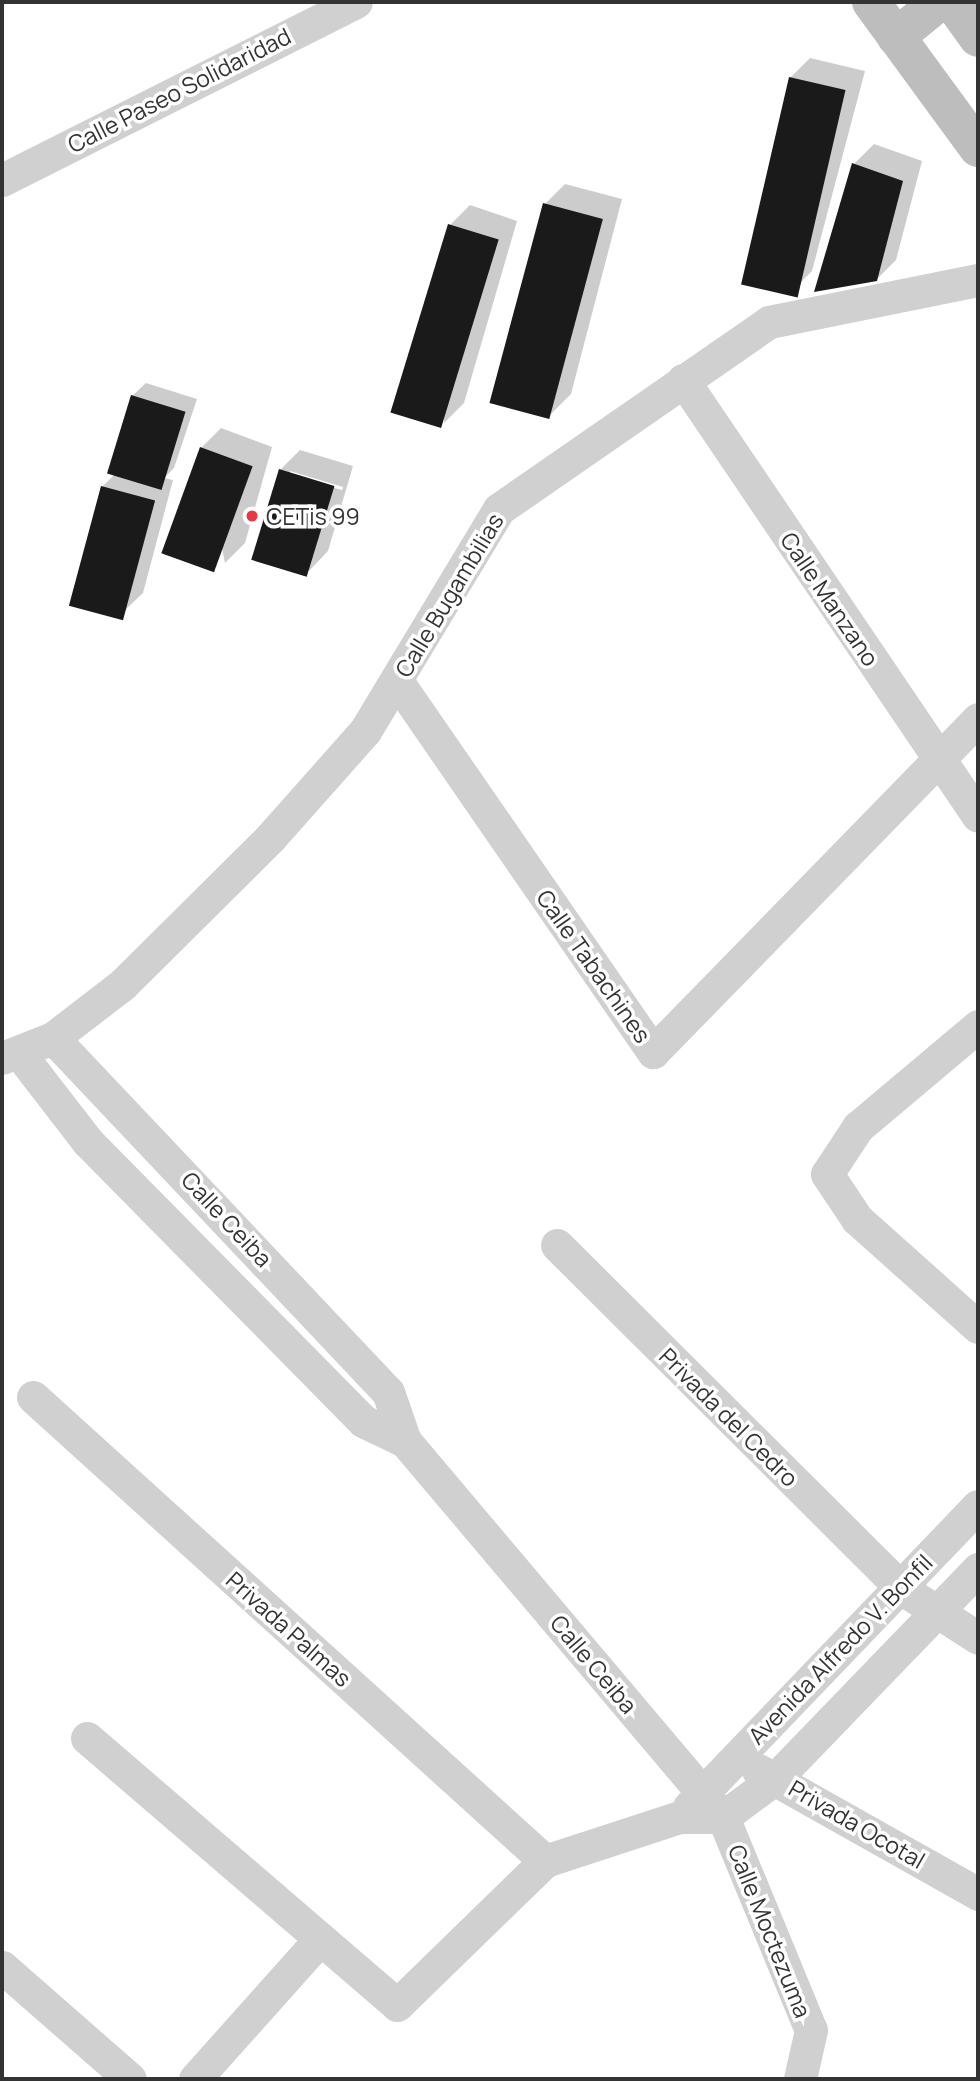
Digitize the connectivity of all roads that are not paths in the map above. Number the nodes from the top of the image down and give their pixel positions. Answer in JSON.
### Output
{"nodes":[{"id":1,"x":356,"y":2,"type":"edge"},
{"id":2,"x":871,"y":2,"type":"edge"},
{"id":3,"x":939,"y":2,"type":"edge"},
{"id":4,"x":952,"y":2,"type":"edge"},
{"id":5,"x":896,"y":37,"type":"junction"},
{"id":6,"x":978,"y":38,"type":"edge"},
{"id":7,"x":978,"y":148,"type":"edge"},
{"id":8,"x":2,"y":180,"type":"edge"},
{"id":9,"x":978,"y":280,"type":"edge"},
{"id":10,"x":683,"y":380,"type":"junction"},
{"id":11,"x":397,"y":681,"type":"junction"},
{"id":12,"x":978,"y":719,"type":"edge"},
{"id":13,"x":939,"y":760,"type":"junction"},
{"id":14,"x":978,"y":817,"type":"edge"},
{"id":15,"x":978,"y":1026,"type":"edge"},
{"id":16,"x":54,"y":1038,"type":"junction"},
{"id":17,"x":11,"y":1056,"type":"edge"},
{"id":18,"x":199,"y":1188,"type":"junction"},
{"id":19,"x":164,"y":1220,"type":"junction"},
{"id":20,"x":557,"y":1245,"type":"dead end"},
{"id":21,"x":978,"y":1326,"type":"edge"},
{"id":22,"x":33,"y":1397,"type":"dead end"},
{"id":23,"x":405,"y":1441,"type":"junction"},
{"id":24,"x":978,"y":1506,"type":"edge"},
{"id":25,"x":978,"y":1569,"type":"edge"},
{"id":26,"x":901,"y":1589,"type":"junction"},
{"id":27,"x":935,"y":1614,"type":"junction"},
{"id":28,"x":978,"y":1638,"type":"edge"},
{"id":29,"x":87,"y":1738,"type":"dead end"},
{"id":30,"x":733,"y":1759,"type":"junction"},
{"id":31,"x":776,"y":1777,"type":"junction"},
{"id":32,"x":701,"y":1791,"type":"junction"},
{"id":33,"x":680,"y":1817,"type":"junction"},
{"id":34,"x":723,"y":1817,"type":"junction"},
{"id":35,"x":545,"y":1861,"type":"junction"},
{"id":36,"x":978,"y":1894,"type":"edge"},
{"id":37,"x":320,"y":1939,"type":"junction"},
{"id":38,"x":2,"y":1967,"type":"edge"},
{"id":39,"x":130,"y":2079,"type":"edge"},
{"id":40,"x":195,"y":2079,"type":"edge"},
{"id":41,"x":800,"y":2079,"type":"edge"}],
"edges":[{"from":1,"to":8,"type":"street","name":"Calle Paseo Solidaridad"},
{"from":2,"to":5,"type":"main road"},
{"from":3,"to":5,"type":"main road"},
{"from":4,"to":6,"type":"main road"},
{"from":5,"to":7,"type":"main road"},
{"from":9,"to":10,"type":"street","name":"Calle Bugambilias"},
{"from":10,"to":11,"type":"street","name":"Calle Bugambilias"},
{"from":10,"to":13,"type":"street","name":"Calle Manzano"},
{"from":11,"to":13,"type":"street","name":"Calle Tabachines"},
{"from":11,"to":16,"type":"street","name":"Calle Bugambilias"},
{"from":12,"to":13,"type":"street"},
{"from":13,"to":14,"type":"street","name":"Calle Manzano"},
{"from":15,"to":21,"type":"street"},
{"from":16,"to":17,"type":"street","name":"Calle Ceiba"},
{"from":16,"to":18,"type":"street","name":"Calle Ceiba"},
{"from":17,"to":19,"type":"street","name":"Calle Ceiba"},
{"from":18,"to":19,"type":"street"},
{"from":18,"to":23,"type":"street","name":"Calle Ceiba"},
{"from":19,"to":23,"type":"street","name":"Calle Ceiba"},
{"from":20,"to":26,"type":"street","name":"Privada del Cedro"},
{"from":22,"to":35,"type":"street","name":"Privada Palmas"},
{"from":23,"to":32,"type":"street","name":"Calle Ceiba"},
{"from":24,"to":26,"type":"street","name":"Avenida Alfredo V. Bonfil"},
{"from":25,"to":27,"type":"street","name":"Avenida Alfredo V. Bonfil"},
{"from":26,"to":27,"type":"street","name":"Privada del Cedro"},
{"from":26,"to":30,"type":"street","name":"Avenida Alfredo V. Bonfil"},
{"from":27,"to":28,"type":"street","name":"Privada del Cedro"},
{"from":27,"to":31,"type":"street","name":"Avenida Alfredo V. Bonfil"},
{"from":29,"to":37,"type":"street"},
{"from":30,"to":31,"type":"street","name":"Privada Ocotal"},
{"from":30,"to":32,"type":"street","name":"Avenida Alfredo V. Bonfil"},
{"from":31,"to":34,"type":"street","name":"Avenida Alfredo V. Bonfil"},
{"from":31,"to":36,"type":"street","name":"Privada Ocotal"},
{"from":32,"to":33,"type":"street","name":"Avenida Alfredo V. Bonfil"},
{"from":32,"to":34,"type":"street","name":"Calle Moctezuma"},
{"from":33,"to":34,"type":"street"},
{"from":33,"to":35,"type":"street"},
{"from":34,"to":41,"type":"street","name":"Calle Moctezuma"},
{"from":35,"to":37,"type":"street"},
{"from":37,"to":40,"type":"street"},
{"from":38,"to":39,"type":"street"}]}
